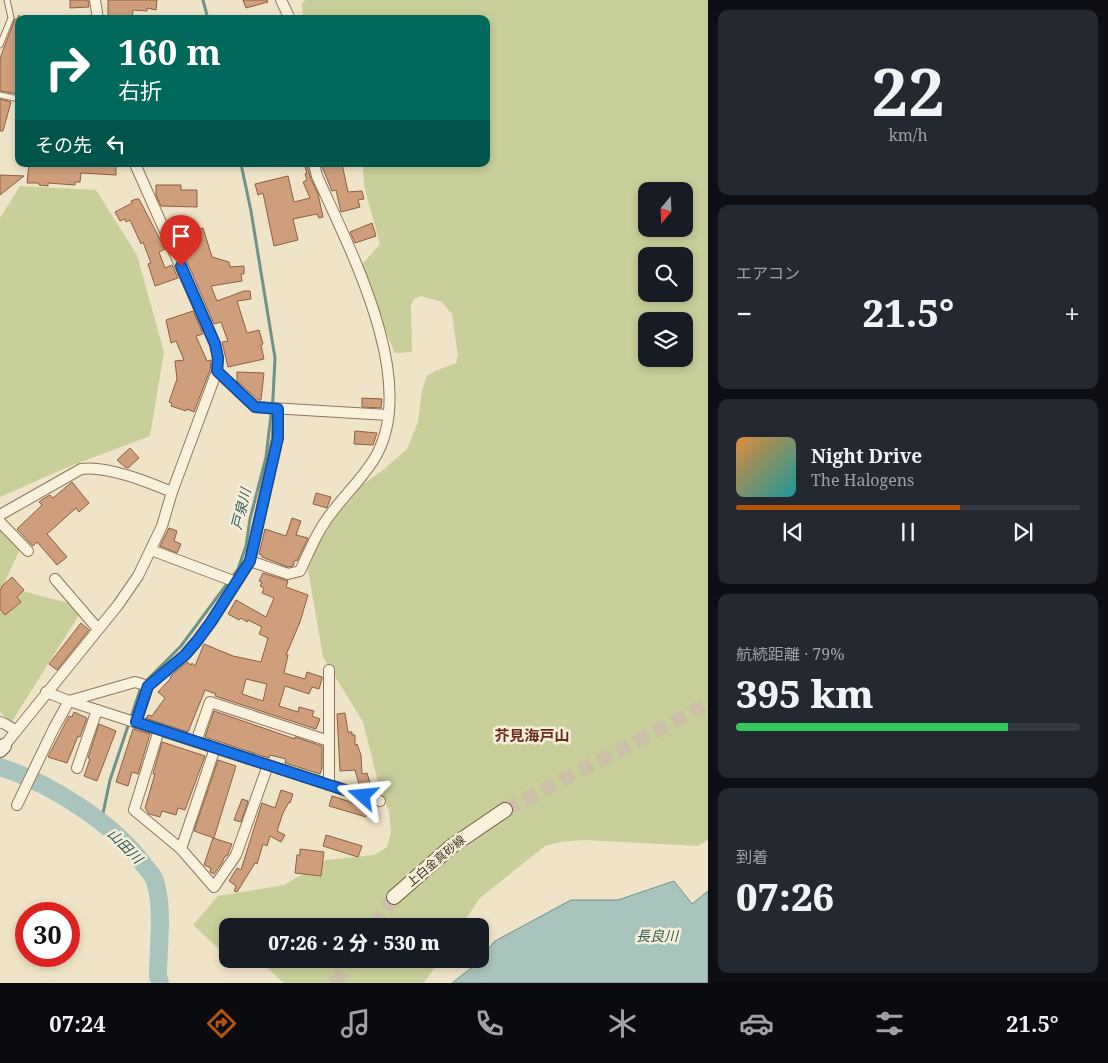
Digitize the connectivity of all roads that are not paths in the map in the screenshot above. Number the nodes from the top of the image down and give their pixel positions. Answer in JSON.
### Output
{"nodes":[{"id":1,"x":7,"y":0,"type":"edge"},
{"id":2,"x":96,"y":0,"type":"edge"},
{"id":3,"x":281,"y":0,"type":"edge"},
{"id":4,"x":98,"y":15,"type":"edge"},
{"id":5,"x":288,"y":15,"type":"edge"},
{"id":6,"x":0,"y":45,"type":"edge"},
{"id":7,"x":0,"y":95,"type":"edge"},
{"id":8,"x":15,"y":98,"type":"edge"},
{"id":9,"x":136,"y":167,"type":"edge"},
{"id":10,"x":315,"y":167,"type":"edge"},
{"id":11,"x":217,"y":371,"type":"junction"},
{"id":12,"x":272,"y":409,"type":"junction"},
{"id":13,"x":388,"y":415,"type":"junction"},
{"id":14,"x":172,"y":492,"type":"junction"},
{"id":15,"x":0,"y":515,"type":"edge"},
{"id":16,"x":0,"y":522,"type":"edge"},
{"id":17,"x":151,"y":550,"type":"junction"},
{"id":18,"x":28,"y":551,"type":"dead end"},
{"id":19,"x":250,"y":561,"type":"junction"},
{"id":20,"x":55,"y":579,"type":"dead end"},
{"id":21,"x":236,"y":582,"type":"junction"},
{"id":22,"x":98,"y":629,"type":"junction"},
{"id":23,"x":329,"y":670,"type":"dead end"},
{"id":24,"x":143,"y":685,"type":"junction"},
{"id":25,"x":46,"y":692,"type":"junction"},
{"id":26,"x":69,"y":701,"type":"junction"},
{"id":27,"x":98,"y":710,"type":"junction"},
{"id":28,"x":131,"y":721,"type":"junction"},
{"id":29,"x":0,"y":722,"type":"edge"},
{"id":30,"x":15,"y":730,"type":"junction"},
{"id":31,"x":159,"y":730,"type":"junction"},
{"id":32,"x":329,"y":741,"type":"junction"},
{"id":33,"x":196,"y":742,"type":"junction"},
{"id":34,"x":2,"y":748,"type":"edge"},
{"id":35,"x":215,"y":748,"type":"junction"},
{"id":36,"x":268,"y":765,"type":"junction"},
{"id":37,"x":76,"y":768,"type":"dead end"},
{"id":38,"x":329,"y":785,"type":"junction"},
{"id":39,"x":18,"y":800,"type":"dead end"},
{"id":40,"x":380,"y":802,"type":"dead end"},
{"id":41,"x":505,"y":810,"type":"tunnel mouth"},
{"id":42,"x":181,"y":850,"type":"junction"},
{"id":43,"x":394,"y":897,"type":"tunnel mouth"}],
"edges":[{"from":1,"to":6,"type":"lane"},
{"from":2,"to":4,"type":"street"},
{"from":3,"to":5,"type":"street"},
{"from":7,"to":8,"type":"lane"},
{"from":9,"to":11,"type":"street"},
{"from":10,"to":13,"type":"street"},
{"from":11,"to":12,"type":"street"},
{"from":11,"to":14,"type":"street"},
{"from":12,"to":13,"type":"street"},
{"from":12,"to":19,"type":"street"},
{"from":13,"to":19,"type":"street"},
{"from":14,"to":15,"type":"street"},
{"from":14,"to":17,"type":"street"},
{"from":16,"to":18,"type":"street"},
{"from":17,"to":21,"type":"street"},
{"from":17,"to":22,"type":"street"},
{"from":19,"to":21,"type":"street"},
{"from":20,"to":22,"type":"street"},
{"from":21,"to":24,"type":"street"},
{"from":22,"to":25,"type":"street"},
{"from":23,"to":32,"type":"street"},
{"from":24,"to":26,"type":"street"},
{"from":24,"to":28,"type":"street"},
{"from":25,"to":26,"type":"street"},
{"from":25,"to":30,"type":"street"},
{"from":26,"to":27,"type":"street"},
{"from":26,"to":39,"type":"street"},
{"from":27,"to":28,"type":"street"},
{"from":27,"to":37,"type":"street"},
{"from":28,"to":31,"type":"street"},
{"from":29,"to":30,"type":"street"},
{"from":30,"to":34,"type":"street"},
{"from":31,"to":33,"type":"street"},
{"from":31,"to":42,"type":"street"},
{"from":32,"to":33,"type":"street"},
{"from":32,"to":38,"type":"street"},
{"from":33,"to":35,"type":"street"},
{"from":35,"to":36,"type":"street"},
{"from":35,"to":42,"type":"street"},
{"from":36,"to":38,"type":"street"},
{"from":36,"to":42,"type":"street"},
{"from":38,"to":40,"type":"street"},
{"from":41,"to":43,"type":"main road","name":"上白金真砂線"}]}
